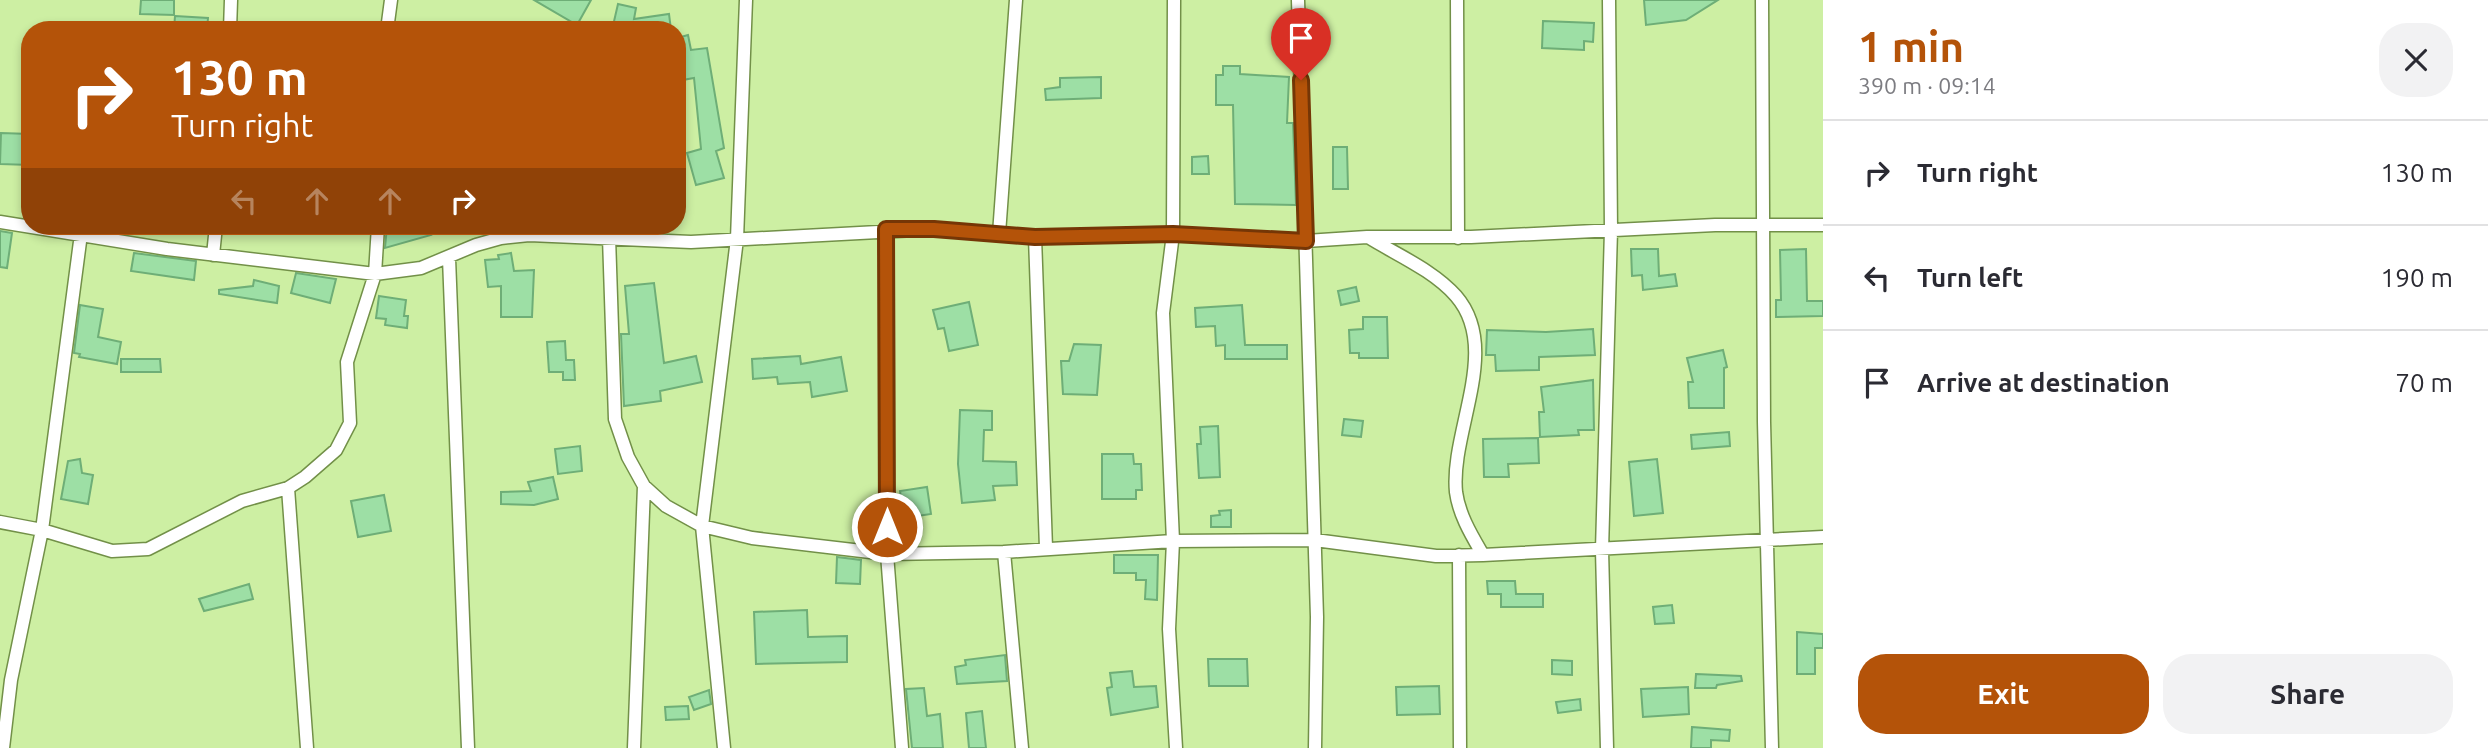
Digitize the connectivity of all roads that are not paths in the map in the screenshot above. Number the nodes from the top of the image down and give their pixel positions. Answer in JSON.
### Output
{"nodes":[{"id":1,"x":231,"y":0,"type":"edge"},
{"id":2,"x":391,"y":0,"type":"edge"},
{"id":3,"x":746,"y":0,"type":"edge"},
{"id":4,"x":1016,"y":0,"type":"edge"},
{"id":5,"x":1174,"y":0,"type":"edge"},
{"id":6,"x":1298,"y":0,"type":"edge"},
{"id":7,"x":1457,"y":0,"type":"edge"},
{"id":8,"x":1609,"y":0,"type":"edge"},
{"id":9,"x":1762,"y":0,"type":"edge"},
{"id":10,"x":230,"y":21,"type":"edge"},
{"id":11,"x":388,"y":21,"type":"edge"},
{"id":12,"x":0,"y":222,"type":"edge"},
{"id":13,"x":21,"y":224,"type":"edge"},
{"id":14,"x":1763,"y":225,"type":"junction"},
{"id":15,"x":1823,"y":225,"type":"edge"},
{"id":16,"x":886,"y":229,"type":"junction"},
{"id":17,"x":1611,"y":230,"type":"junction"},
{"id":18,"x":999,"y":234,"type":"junction"},
{"id":19,"x":1173,"y":234,"type":"junction"},
{"id":20,"x":81,"y":235,"type":"edge"},
{"id":21,"x":93,"y":235,"type":"edge"},
{"id":22,"x":215,"y":235,"type":"edge"},
{"id":23,"x":377,"y":235,"type":"edge"},
{"id":24,"x":608,"y":237,"type":"junction"},
{"id":25,"x":1035,"y":237,"type":"junction"},
{"id":26,"x":1367,"y":237,"type":"junction"},
{"id":27,"x":1458,"y":238,"type":"junction"},
{"id":28,"x":737,"y":239,"type":"junction"},
{"id":29,"x":1306,"y":241,"type":"junction"},
{"id":30,"x":213,"y":255,"type":"junction"},
{"id":31,"x":449,"y":258,"type":"junction"},
{"id":32,"x":375,"y":274,"type":"junction"},
{"id":33,"x":644,"y":485,"type":"junction"},
{"id":34,"x":288,"y":488,"type":"junction"},
{"id":35,"x":0,"y":522,"type":"edge"},
{"id":36,"x":702,"y":526,"type":"junction"},
{"id":37,"x":42,"y":530,"type":"junction"},
{"id":38,"x":1823,"y":537,"type":"edge"},
{"id":39,"x":1767,"y":539,"type":"junction"},
{"id":40,"x":1172,"y":541,"type":"junction"},
{"id":41,"x":1315,"y":541,"type":"junction"},
{"id":42,"x":1046,"y":548,"type":"junction"},
{"id":43,"x":1602,"y":550,"type":"junction"},
{"id":44,"x":1004,"y":552,"type":"junction"},
{"id":45,"x":887,"y":554,"type":"junction"},
{"id":46,"x":1459,"y":555,"type":"junction"},
{"id":47,"x":1483,"y":555,"type":"junction"},
{"id":48,"x":6,"y":682,"type":"edge"},
{"id":49,"x":3,"y":748,"type":"edge"},
{"id":50,"x":307,"y":748,"type":"edge"},
{"id":51,"x":468,"y":748,"type":"edge"},
{"id":52,"x":634,"y":748,"type":"edge"},
{"id":53,"x":724,"y":748,"type":"edge"},
{"id":54,"x":902,"y":748,"type":"edge"},
{"id":55,"x":1022,"y":748,"type":"edge"},
{"id":56,"x":1176,"y":748,"type":"edge"},
{"id":57,"x":1315,"y":748,"type":"edge"},
{"id":58,"x":1460,"y":748,"type":"edge"},
{"id":59,"x":1607,"y":748,"type":"edge"},
{"id":60,"x":1772,"y":748,"type":"edge"}],
"edges":[{"from":1,"to":10,"type":"street"},
{"from":2,"to":11,"type":"street"},
{"from":3,"to":28,"type":"street"},
{"from":4,"to":18,"type":"street"},
{"from":5,"to":19,"type":"street"},
{"from":6,"to":29,"type":"street"},
{"from":7,"to":27,"type":"street"},
{"from":8,"to":17,"type":"street"},
{"from":9,"to":14,"type":"street"},
{"from":12,"to":13,"type":"street"},
{"from":14,"to":15,"type":"street"},
{"from":14,"to":17,"type":"street"},
{"from":14,"to":39,"type":"street"},
{"from":16,"to":18,"type":"street"},
{"from":16,"to":28,"type":"street"},
{"from":16,"to":45,"type":"street"},
{"from":17,"to":27,"type":"street"},
{"from":17,"to":43,"type":"street"},
{"from":18,"to":25,"type":"street"},
{"from":19,"to":25,"type":"street"},
{"from":19,"to":29,"type":"street"},
{"from":19,"to":40,"type":"street"},
{"from":20,"to":37,"type":"street"},
{"from":21,"to":30,"type":"street"},
{"from":22,"to":30,"type":"street"},
{"from":23,"to":32,"type":"street"},
{"from":24,"to":28,"type":"street"},
{"from":24,"to":31,"type":"street"},
{"from":24,"to":33,"type":"street"},
{"from":25,"to":42,"type":"street"},
{"from":26,"to":27,"type":"street"},
{"from":26,"to":29,"type":"street"},
{"from":26,"to":47,"type":"street"},
{"from":28,"to":36,"type":"street"},
{"from":29,"to":41,"type":"street"},
{"from":30,"to":32,"type":"street"},
{"from":31,"to":32,"type":"street"},
{"from":31,"to":51,"type":"street"},
{"from":32,"to":34,"type":"street"},
{"from":33,"to":36,"type":"street"},
{"from":33,"to":52,"type":"street"},
{"from":34,"to":37,"type":"street"},
{"from":34,"to":50,"type":"street"},
{"from":35,"to":37,"type":"street"},
{"from":36,"to":45,"type":"street"},
{"from":36,"to":53,"type":"street"},
{"from":37,"to":48,"type":"street"},
{"from":38,"to":39,"type":"street"},
{"from":39,"to":43,"type":"street"},
{"from":39,"to":60,"type":"street"},
{"from":40,"to":41,"type":"street"},
{"from":40,"to":42,"type":"street"},
{"from":40,"to":56,"type":"street"},
{"from":41,"to":46,"type":"street"},
{"from":41,"to":57,"type":"street"},
{"from":42,"to":44,"type":"street"},
{"from":43,"to":47,"type":"street"},
{"from":43,"to":59,"type":"street"},
{"from":44,"to":45,"type":"street"},
{"from":44,"to":55,"type":"street"},
{"from":45,"to":54,"type":"street"},
{"from":46,"to":47,"type":"street"},
{"from":46,"to":58,"type":"street"},
{"from":48,"to":49,"type":"street"}]}
